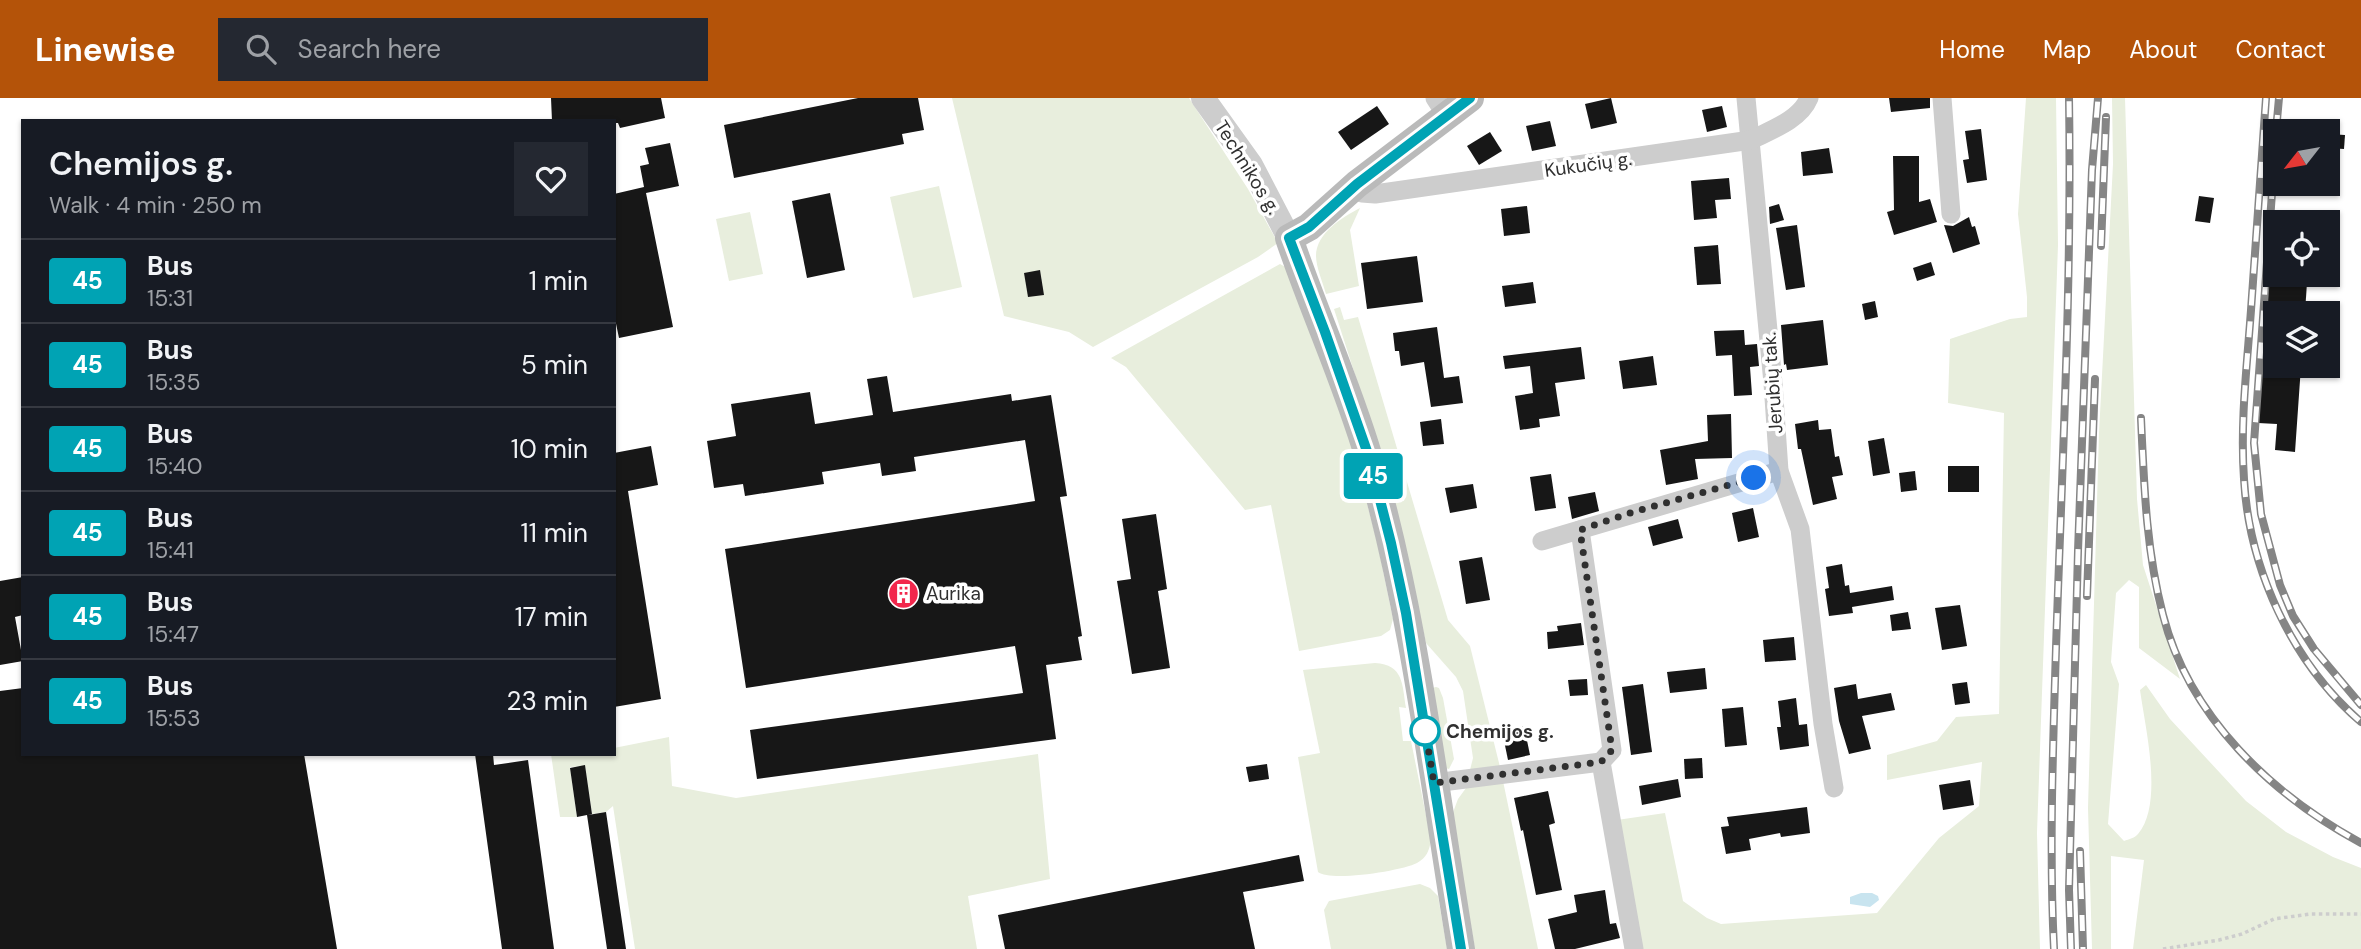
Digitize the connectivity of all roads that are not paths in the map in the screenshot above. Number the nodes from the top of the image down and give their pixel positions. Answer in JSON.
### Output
{"nodes":[{"id":1,"x":1203,"y":98,"type":"edge"},
{"id":2,"x":1470,"y":98,"type":"edge"},
{"id":3,"x":1746,"y":98,"type":"edge"},
{"id":4,"x":1809,"y":98,"type":"edge"},
{"id":5,"x":1942,"y":98,"type":"edge"},
{"id":6,"x":1440,"y":106,"type":"edge"},
{"id":7,"x":1751,"y":140,"type":"junction"},
{"id":8,"x":1357,"y":184,"type":"junction"},
{"id":9,"x":1951,"y":214,"type":"dead end"},
{"id":10,"x":1289,"y":238,"type":"junction"},
{"id":11,"x":1779,"y":471,"type":"junction"},
{"id":12,"x":1580,"y":530,"type":"junction"},
{"id":13,"x":1542,"y":541,"type":"dead end"},
{"id":14,"x":1601,"y":762,"type":"junction"},
{"id":15,"x":1434,"y":783,"type":"junction"},
{"id":16,"x":1834,"y":788,"type":"dead end"},
{"id":17,"x":1461,"y":949,"type":"edge"},
{"id":18,"x":1634,"y":949,"type":"edge"}],
"edges":[{"from":1,"to":10,"type":"street","name":"Technikos g."},
{"from":2,"to":6,"type":"main road"},
{"from":3,"to":7,"type":"street","name":"Jerubių tak."},
{"from":4,"to":7,"type":"street","name":"Kukučių g."},
{"from":5,"to":9,"type":"street"},
{"from":6,"to":8,"type":"main road"},
{"from":7,"to":8,"type":"street","name":"Kukučių g."},
{"from":7,"to":11,"type":"street","name":"Jerubių tak."},
{"from":8,"to":10,"type":"main road"},
{"from":10,"to":15,"type":"main road"},
{"from":11,"to":12,"type":"street"},
{"from":11,"to":16,"type":"street","name":"Jerubių tak."},
{"from":12,"to":13,"type":"street"},
{"from":12,"to":14,"type":"street"},
{"from":14,"to":15,"type":"street"},
{"from":14,"to":18,"type":"street"},
{"from":15,"to":17,"type":"main road"}]}
